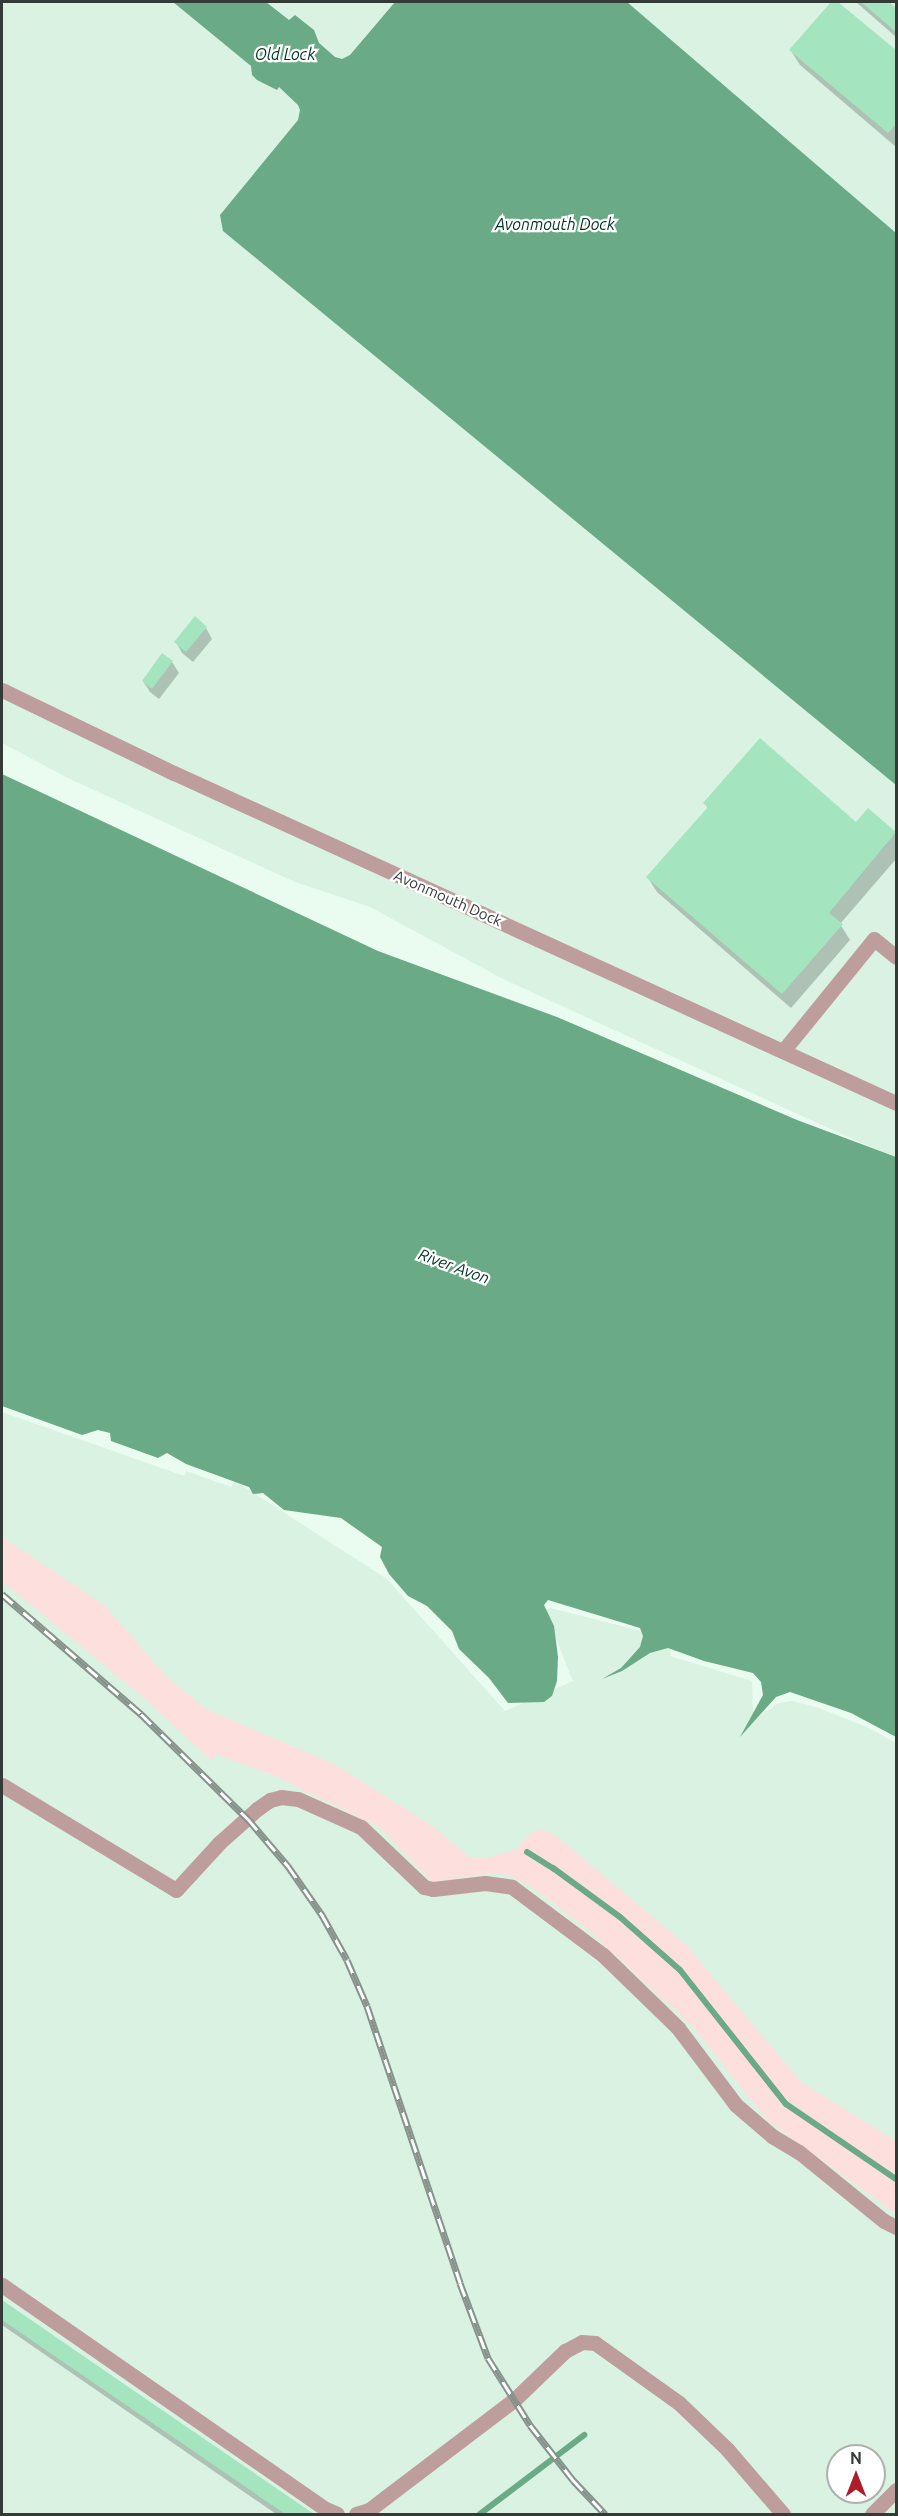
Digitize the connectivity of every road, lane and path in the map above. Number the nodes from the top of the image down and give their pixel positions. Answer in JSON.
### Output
{"nodes":[{"id":1,"x":2,"y":690,"type":"edge"},
{"id":2,"x":897,"y":957,"type":"edge"},
{"id":3,"x":783,"y":1051,"type":"junction"},
{"id":4,"x":897,"y":1103,"type":"edge"},
{"id":5,"x":2,"y":1785,"type":"edge"},
{"id":6,"x":897,"y":2227,"type":"edge"},
{"id":7,"x":2,"y":2285,"type":"edge"},
{"id":8,"x":897,"y":2490,"type":"edge"},
{"id":9,"x":338,"y":2514,"type":"edge"},
{"id":10,"x":356,"y":2514,"type":"edge"},
{"id":11,"x":783,"y":2514,"type":"edge"},
{"id":12,"x":872,"y":2514,"type":"edge"}],
"edges":[{"from":1,"to":3,"type":"lane","name":"Avonmouth Dock"},
{"from":2,"to":3,"type":"lane"},
{"from":3,"to":4,"type":"lane","name":"Avonmouth Dock"},
{"from":5,"to":6,"type":"lane"},
{"from":7,"to":9,"type":"lane"},
{"from":8,"to":12,"type":"lane"},
{"from":10,"to":11,"type":"lane"}]}
